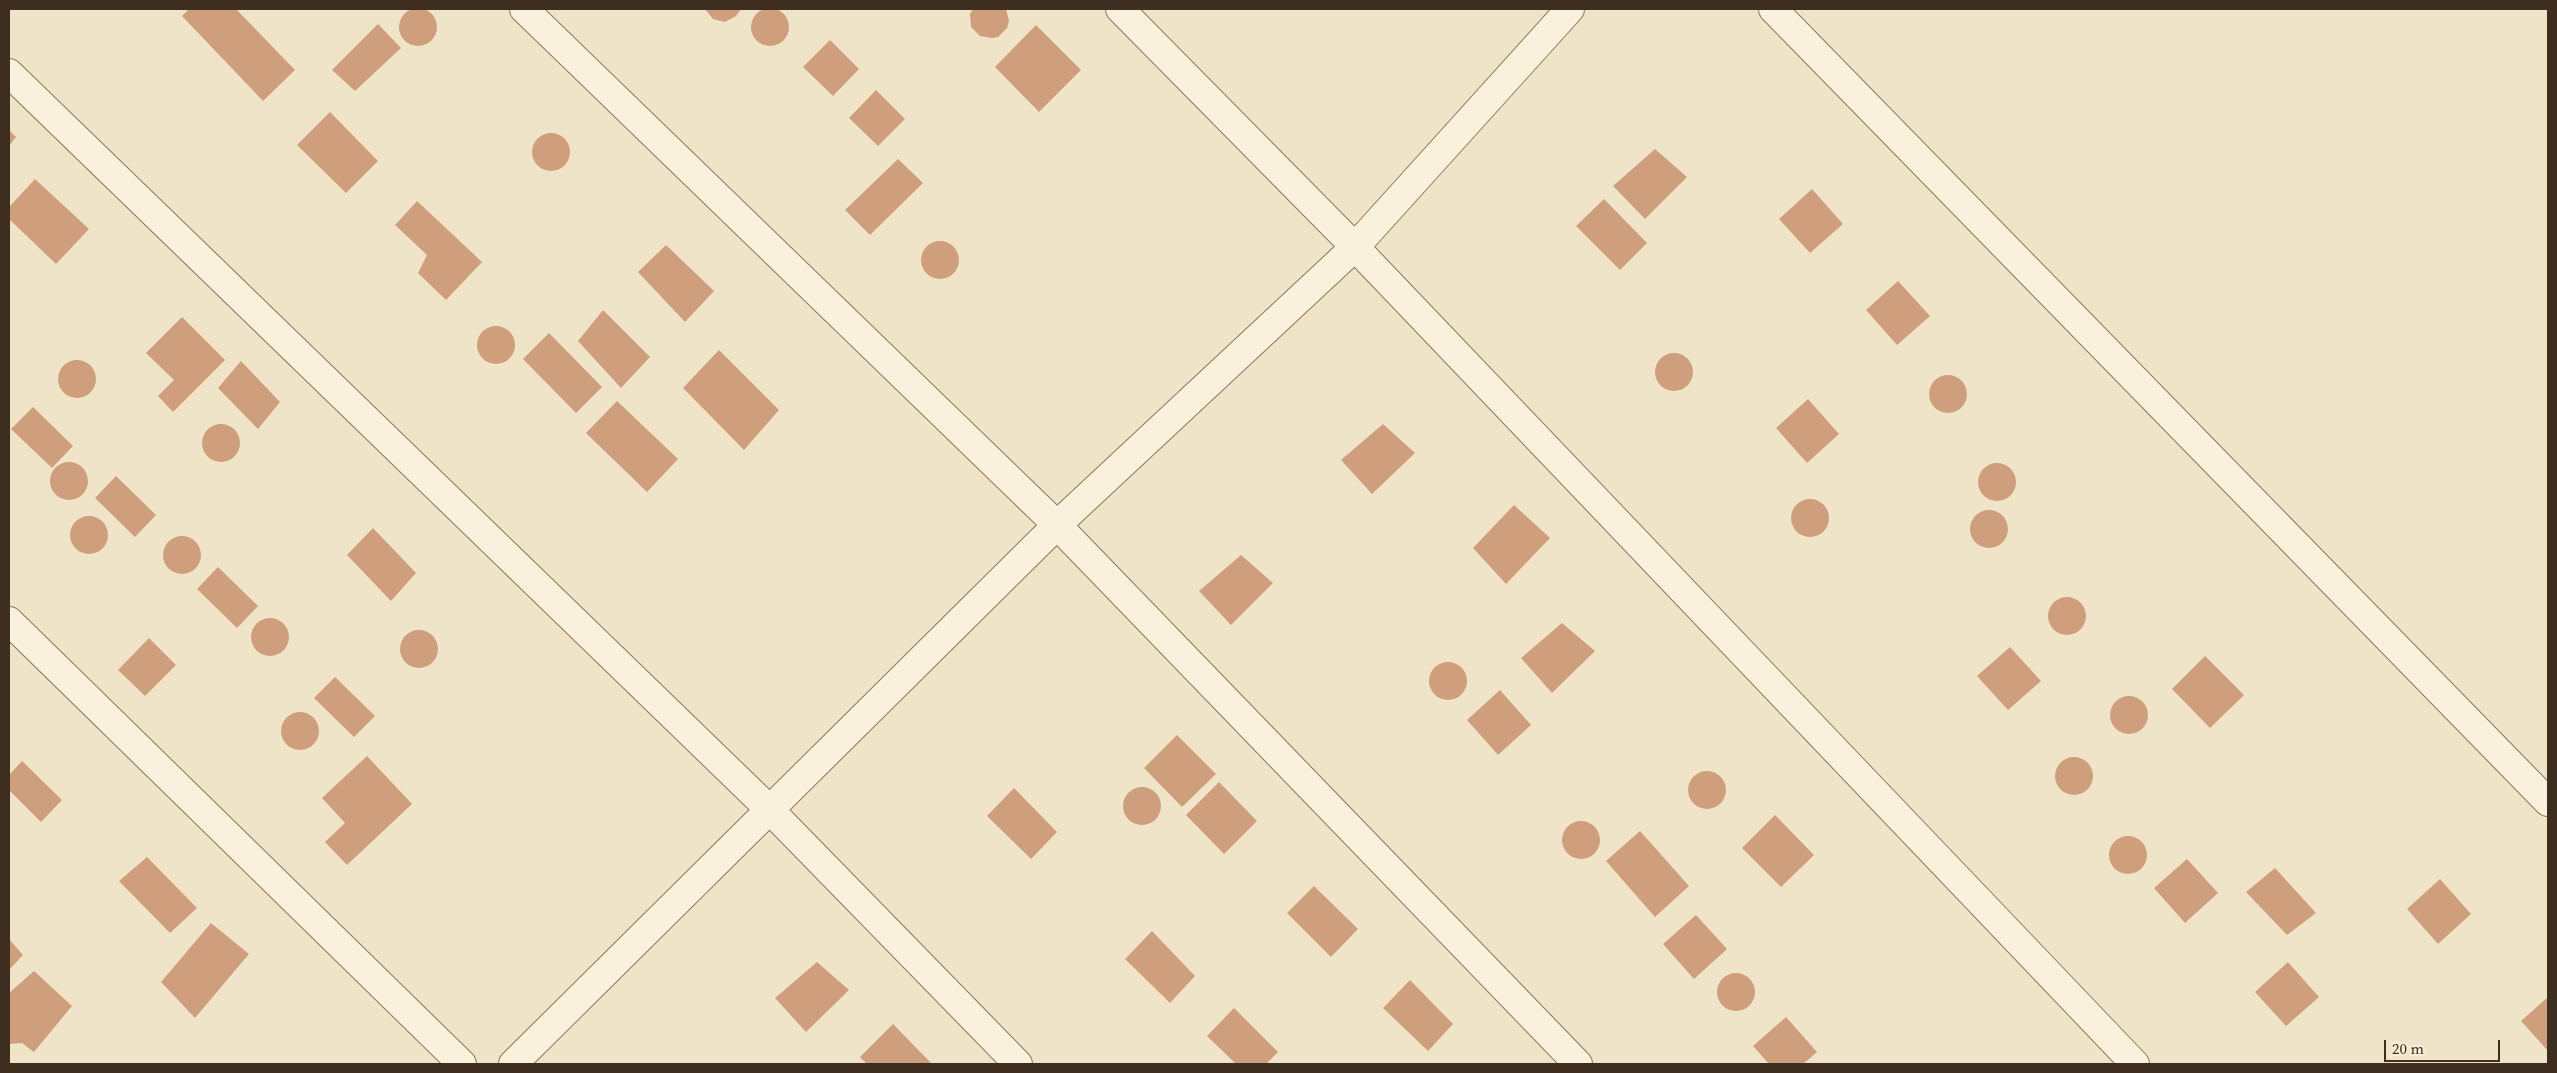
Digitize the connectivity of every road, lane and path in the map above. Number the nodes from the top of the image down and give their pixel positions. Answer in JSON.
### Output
{"nodes":[{"id":1,"x":524,"y":9,"type":"edge"},
{"id":2,"x":1120,"y":9,"type":"edge"},
{"id":3,"x":1570,"y":9,"type":"edge"},
{"id":4,"x":1773,"y":9,"type":"edge"},
{"id":5,"x":9,"y":73,"type":"edge"},
{"id":6,"x":1356,"y":247,"type":"junction"},
{"id":7,"x":1057,"y":525,"type":"junction"},
{"id":8,"x":9,"y":621,"type":"edge"},
{"id":9,"x":2548,"y":802,"type":"edge"},
{"id":10,"x":769,"y":809,"type":"junction"},
{"id":11,"x":462,"y":1064,"type":"edge"},
{"id":12,"x":513,"y":1064,"type":"edge"},
{"id":13,"x":1018,"y":1064,"type":"edge"},
{"id":14,"x":1578,"y":1064,"type":"edge"},
{"id":15,"x":2135,"y":1064,"type":"edge"}],
"edges":[{"from":1,"to":7,"type":"street"},
{"from":2,"to":6,"type":"street"},
{"from":3,"to":6,"type":"street"},
{"from":4,"to":9,"type":"street"},
{"from":5,"to":10,"type":"street"},
{"from":6,"to":7,"type":"street"},
{"from":6,"to":15,"type":"street"},
{"from":7,"to":10,"type":"street"},
{"from":7,"to":14,"type":"street"},
{"from":8,"to":11,"type":"street"},
{"from":10,"to":12,"type":"street"},
{"from":10,"to":13,"type":"street"}]}
